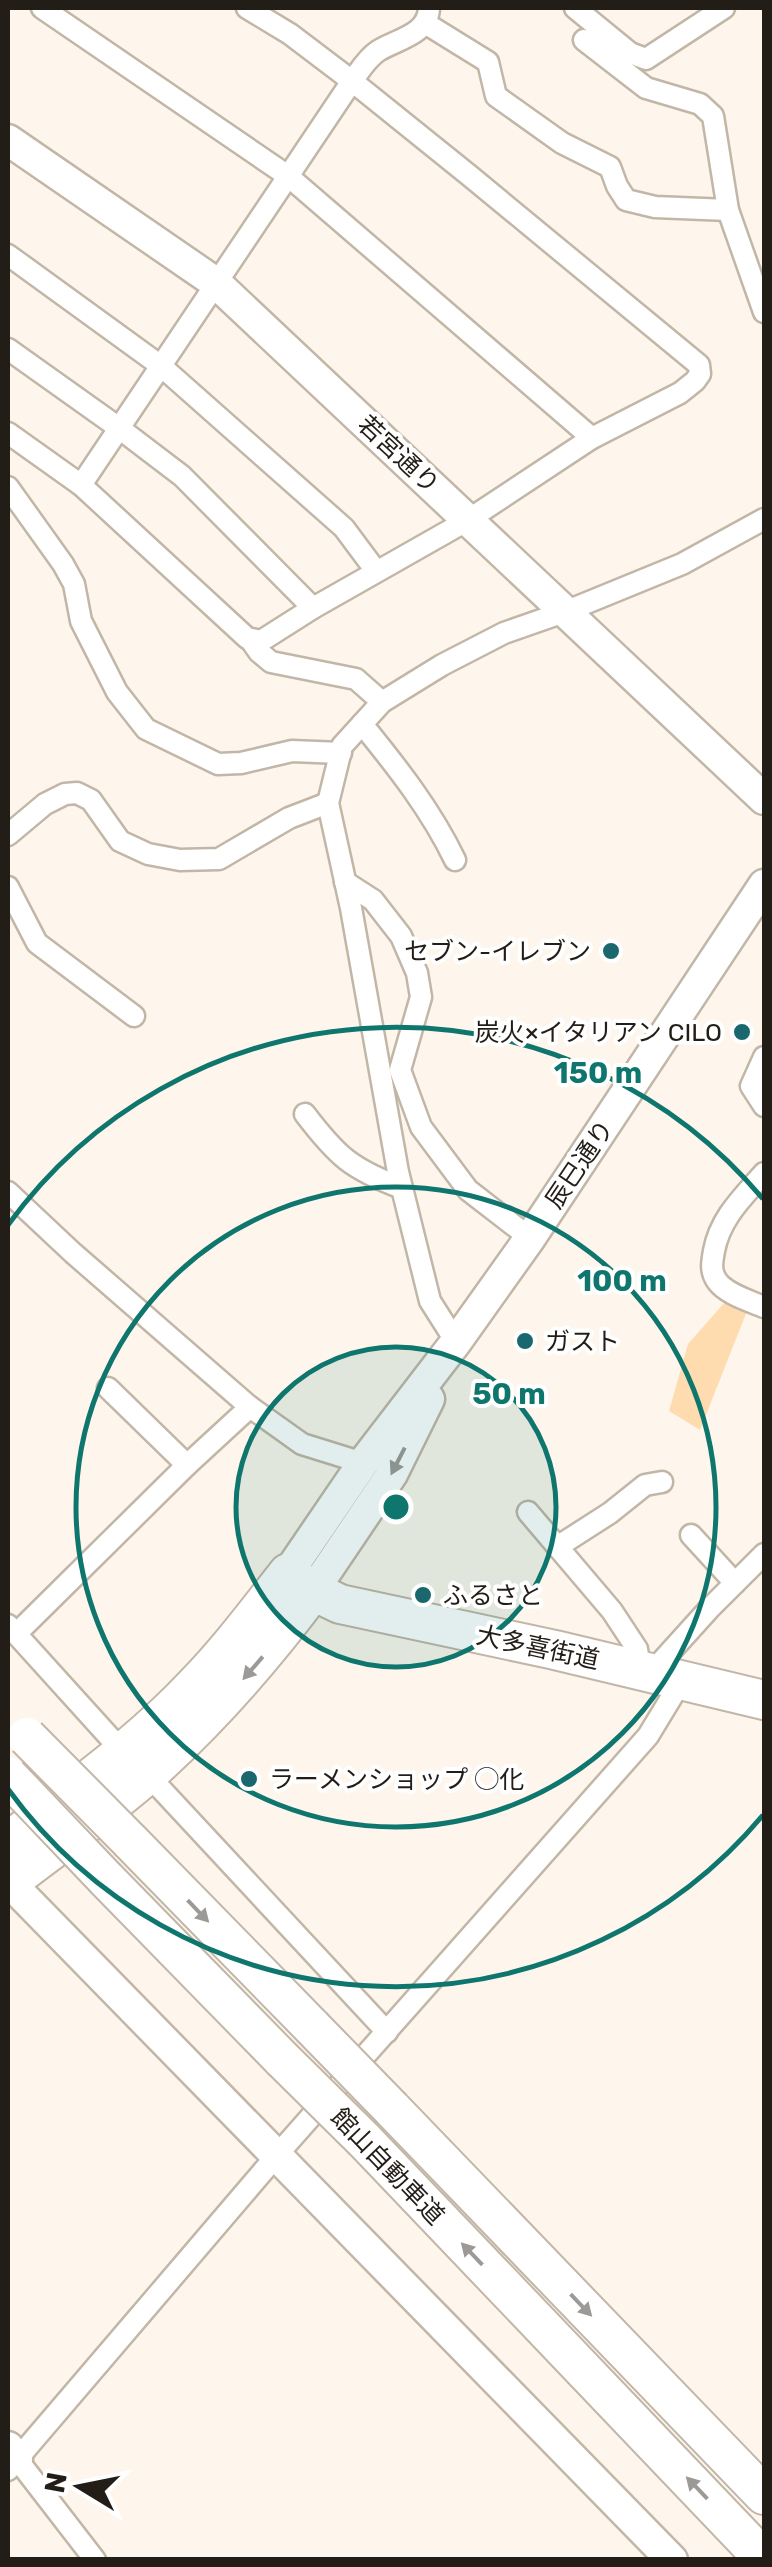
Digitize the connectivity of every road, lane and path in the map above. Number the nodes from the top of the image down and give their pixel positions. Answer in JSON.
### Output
{"nodes":[{"id":1,"x":42,"y":8,"type":"edge"},
{"id":2,"x":248,"y":8,"type":"edge"},
{"id":3,"x":575,"y":8,"type":"edge"},
{"id":4,"x":724,"y":8,"type":"edge"},
{"id":5,"x":427,"y":15,"type":"edge"},
{"id":6,"x":584,"y":40,"type":"dead end"},
{"id":7,"x":352,"y":82,"type":"junction"},
{"id":8,"x":8,"y":140,"type":"edge"},
{"id":9,"x":288,"y":176,"type":"junction"},
{"id":10,"x":728,"y":210,"type":"junction"},
{"id":11,"x":8,"y":255,"type":"edge"},
{"id":12,"x":216,"y":283,"type":"junction"},
{"id":13,"x":764,"y":312,"type":"edge"},
{"id":14,"x":8,"y":349,"type":"edge"},
{"id":15,"x":161,"y":366,"type":"junction"},
{"id":16,"x":119,"y":428,"type":"junction"},
{"id":17,"x":8,"y":433,"type":"edge"},
{"id":18,"x":592,"y":438,"type":"junction"},
{"id":19,"x":81,"y":485,"type":"junction"},
{"id":20,"x":8,"y":487,"type":"edge"},
{"id":21,"x":764,"y":519,"type":"edge"},
{"id":22,"x":468,"y":520,"type":"junction"},
{"id":23,"x":376,"y":571,"type":"junction"},
{"id":24,"x":313,"y":608,"type":"junction"},
{"id":25,"x":567,"y":612,"type":"junction"},
{"id":26,"x":250,"y":639,"type":"junction"},
{"id":27,"x":382,"y":702,"type":"junction"},
{"id":28,"x":362,"y":724,"type":"junction"},
{"id":29,"x":341,"y":753,"type":"junction"},
{"id":30,"x":764,"y":799,"type":"edge"},
{"id":31,"x":328,"y":802,"type":"junction"},
{"id":32,"x":8,"y":835,"type":"edge"},
{"id":33,"x":456,"y":860,"type":"dead end"},
{"id":34,"x":345,"y":882,"type":"junction"},
{"id":35,"x":764,"y":885,"type":"edge"},
{"id":36,"x":8,"y":887,"type":"edge"},
{"id":37,"x":134,"y":1016,"type":"dead end"},
{"id":38,"x":764,"y":1056,"type":"edge"},
{"id":39,"x":764,"y":1106,"type":"edge"},
{"id":40,"x":304,"y":1114,"type":"dead end"},
{"id":41,"x":764,"y":1173,"type":"edge"},
{"id":42,"x":402,"y":1188,"type":"junction"},
{"id":43,"x":8,"y":1192,"type":"edge"},
{"id":44,"x":530,"y":1238,"type":"junction"},
{"id":45,"x":764,"y":1305,"type":"edge"},
{"id":46,"x":456,"y":1342,"type":"junction"},
{"id":47,"x":108,"y":1388,"type":"dead end"},
{"id":48,"x":250,"y":1408,"type":"junction"},
{"id":49,"x":363,"y":1463,"type":"junction"},
{"id":50,"x":187,"y":1465,"type":"junction"},
{"id":51,"x":662,"y":1482,"type":"dead end"},
{"id":52,"x":528,"y":1512,"type":"dead end"},
{"id":53,"x":691,"y":1535,"type":"dead end"},
{"id":54,"x":558,"y":1546,"type":"junction"},
{"id":55,"x":764,"y":1554,"type":"edge"},
{"id":56,"x":300,"y":1582,"type":"junction"},
{"id":57,"x":735,"y":1583,"type":"junction"},
{"id":58,"x":12,"y":1629,"type":"edge"},
{"id":59,"x":658,"y":1674,"type":"junction"},
{"id":60,"x":764,"y":1700,"type":"edge"},
{"id":61,"x":17,"y":1727,"type":"edge"},
{"id":62,"x":135,"y":1763,"type":"junction"},
{"id":63,"x":8,"y":1776,"type":"edge"},
{"id":64,"x":8,"y":1842,"type":"edge"},
{"id":65,"x":8,"y":1882,"type":"edge"},
{"id":66,"x":387,"y":2032,"type":"junction"},
{"id":67,"x":277,"y":2156,"type":"junction"},
{"id":68,"x":11,"y":2459,"type":"edge"},
{"id":69,"x":764,"y":2495,"type":"edge"},
{"id":70,"x":764,"y":2559,"type":"edge"},
{"id":71,"x":95,"y":2560,"type":"edge"},
{"id":72,"x":672,"y":2560,"type":"edge"}],
"edges":[{"from":1,"to":9,"type":"street"},
{"from":2,"to":7,"type":"street"},
{"from":3,"to":4,"type":"street"},
{"from":5,"to":7,"type":"street"},
{"from":5,"to":10,"type":"street"},
{"from":6,"to":10,"type":"street"},
{"from":7,"to":9,"type":"street"},
{"from":7,"to":18,"type":"street"},
{"from":8,"to":12,"type":"street","name":"若宮通り"},
{"from":9,"to":12,"type":"street"},
{"from":9,"to":18,"type":"street"},
{"from":10,"to":13,"type":"street"},
{"from":11,"to":15,"type":"street"},
{"from":12,"to":15,"type":"street"},
{"from":12,"to":22,"type":"street","name":"若宮通り"},
{"from":14,"to":16,"type":"street"},
{"from":15,"to":16,"type":"street"},
{"from":15,"to":23,"type":"street"},
{"from":16,"to":19,"type":"street"},
{"from":16,"to":24,"type":"street"},
{"from":17,"to":19,"type":"street"},
{"from":18,"to":22,"type":"street"},
{"from":19,"to":26,"type":"street"},
{"from":20,"to":29,"type":"street"},
{"from":21,"to":25,"type":"street"},
{"from":22,"to":23,"type":"street"},
{"from":22,"to":25,"type":"street","name":"若宮通り"},
{"from":23,"to":24,"type":"street"},
{"from":24,"to":26,"type":"street"},
{"from":25,"to":27,"type":"street"},
{"from":25,"to":30,"type":"street","name":"若宮通り"},
{"from":26,"to":27,"type":"street"},
{"from":27,"to":28,"type":"street"},
{"from":28,"to":29,"type":"street"},
{"from":28,"to":33,"type":"street"},
{"from":29,"to":31,"type":"street"},
{"from":31,"to":32,"type":"street"},
{"from":31,"to":34,"type":"street"},
{"from":34,"to":42,"type":"street"},
{"from":34,"to":44,"type":"street"},
{"from":35,"to":44,"type":"street","name":"辰巳通り"},
{"from":36,"to":37,"type":"street"},
{"from":38,"to":39,"type":"street"},
{"from":40,"to":42,"type":"street"},
{"from":41,"to":45,"type":"street"},
{"from":42,"to":46,"type":"street"},
{"from":43,"to":48,"type":"street"},
{"from":44,"to":46,"type":"street","name":"辰巳通り"},
{"from":46,"to":49,"type":"street","name":"辰巳通り"},
{"from":46,"to":56,"type":"street","name":"辰巳通り","one_way":true},
{"from":47,"to":50,"type":"street"},
{"from":48,"to":49,"type":"street"},
{"from":48,"to":50,"type":"street"},
{"from":49,"to":56,"type":"street","name":"辰巳通り"},
{"from":50,"to":58,"type":"street"},
{"from":51,"to":54,"type":"street"},
{"from":52,"to":54,"type":"street"},
{"from":53,"to":57,"type":"street"},
{"from":54,"to":59,"type":"street"},
{"from":55,"to":57,"type":"street"},
{"from":56,"to":59,"type":"highway","name":"大多喜街道"},
{"from":56,"to":62,"type":"highway"},
{"from":57,"to":59,"type":"street"},
{"from":58,"to":62,"type":"street"},
{"from":59,"to":60,"type":"highway","name":"大多喜街道"},
{"from":59,"to":66,"type":"street"},
{"from":61,"to":69,"type":"highway","name":"館山自動車道","one_way":true,"bridge":true},
{"from":62,"to":64,"type":"highway"},
{"from":62,"to":65,"type":"highway"},
{"from":62,"to":66,"type":"street"},
{"from":70,"to":63,"type":"highway","name":"館山自動車道","one_way":true,"bridge":true},
{"from":65,"to":67,"type":"street"},
{"from":66,"to":67,"type":"street"},
{"from":67,"to":68,"type":"street"},
{"from":67,"to":72,"type":"street"},
{"from":68,"to":71,"type":"street"}]}
